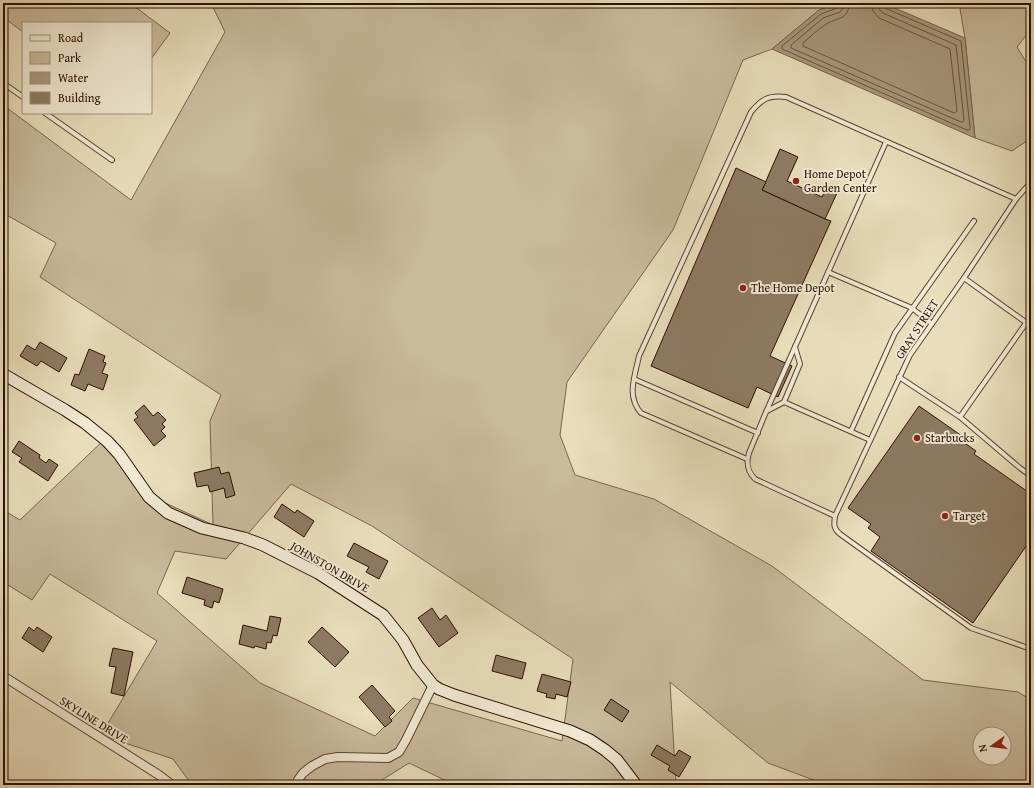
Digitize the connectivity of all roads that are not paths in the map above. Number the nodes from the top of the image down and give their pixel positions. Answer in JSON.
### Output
{"nodes":[{"id":1,"x":3,"y":83,"type":"edge"},
{"id":2,"x":22,"y":96,"type":"edge"},
{"id":3,"x":46,"y":114,"type":"edge"},
{"id":4,"x":886,"y":142,"type":"junction"},
{"id":5,"x":112,"y":160,"type":"dead end"},
{"id":6,"x":1031,"y":182,"type":"edge"},
{"id":7,"x":1016,"y":199,"type":"junction"},
{"id":8,"x":974,"y":221,"type":"dead end"},
{"id":9,"x":828,"y":272,"type":"junction"},
{"id":10,"x":964,"y":278,"type":"junction"},
{"id":11,"x":912,"y":308,"type":"junction"},
{"id":12,"x":1031,"y":316,"type":"edge"},
{"id":13,"x":1027,"y":323,"type":"junction"},
{"id":14,"x":932,"y":324,"type":"junction"},
{"id":15,"x":1031,"y":326,"type":"edge"},
{"id":16,"x":795,"y":347,"type":"junction"},
{"id":17,"x":3,"y":374,"type":"edge"},
{"id":18,"x":899,"y":377,"type":"junction"},
{"id":19,"x":634,"y":379,"type":"junction"},
{"id":20,"x":784,"y":402,"type":"junction"},
{"id":21,"x":766,"y":412,"type":"junction"},
{"id":22,"x":960,"y":417,"type":"junction"},
{"id":23,"x":851,"y":431,"type":"junction"},
{"id":24,"x":758,"y":433,"type":"junction"},
{"id":25,"x":870,"y":440,"type":"junction"},
{"id":26,"x":747,"y":459,"type":"junction"},
{"id":27,"x":1031,"y":476,"type":"edge"},
{"id":28,"x":835,"y":516,"type":"junction"},
{"id":29,"x":1031,"y":649,"type":"edge"},
{"id":30,"x":3,"y":676,"type":"edge"},
{"id":31,"x":433,"y":685,"type":"junction"},
{"id":32,"x":172,"y":785,"type":"edge"},
{"id":33,"x":296,"y":785,"type":"edge"},
{"id":34,"x":636,"y":785,"type":"edge"}],
"edges":[{"from":1,"to":2,"type":"lane"},
{"from":3,"to":5,"type":"lane"},
{"from":4,"to":7,"type":"lane"},
{"from":4,"to":9,"type":"lane"},
{"from":4,"to":19,"type":"lane"},
{"from":6,"to":7,"type":"lane","name":"GRAY STREET"},
{"from":7,"to":10,"type":"lane","name":"GRAY STREET"},
{"from":8,"to":11,"type":"lane"},
{"from":9,"to":11,"type":"lane"},
{"from":9,"to":16,"type":"lane"},
{"from":10,"to":13,"type":"lane"},
{"from":10,"to":14,"type":"lane","name":"GRAY STREET"},
{"from":11,"to":14,"type":"lane"},
{"from":11,"to":23,"type":"lane"},
{"from":12,"to":13,"type":"lane"},
{"from":13,"to":15,"type":"lane"},
{"from":13,"to":22,"type":"lane"},
{"from":14,"to":18,"type":"lane","name":"GRAY STREET"},
{"from":16,"to":20,"type":"lane"},
{"from":16,"to":21,"type":"lane"},
{"from":17,"to":31,"type":"street","name":"JOHNSTON DRIVE"},
{"from":18,"to":22,"type":"lane"},
{"from":18,"to":25,"type":"lane","name":"GRAY STREET"},
{"from":19,"to":24,"type":"lane"},
{"from":19,"to":26,"type":"lane"},
{"from":20,"to":21,"type":"lane"},
{"from":20,"to":23,"type":"lane"},
{"from":21,"to":24,"type":"lane"},
{"from":22,"to":27,"type":"lane"},
{"from":23,"to":25,"type":"lane"},
{"from":24,"to":26,"type":"lane"},
{"from":25,"to":28,"type":"lane","name":"GRAY STREET"},
{"from":26,"to":28,"type":"lane"},
{"from":28,"to":29,"type":"lane","name":"GRAY STREET"},
{"from":30,"to":32,"type":"street","name":"SKYLINE DRIVE"},
{"from":31,"to":33,"type":"street"},
{"from":31,"to":34,"type":"street","name":"JOHNSTON DRIVE"}]}
